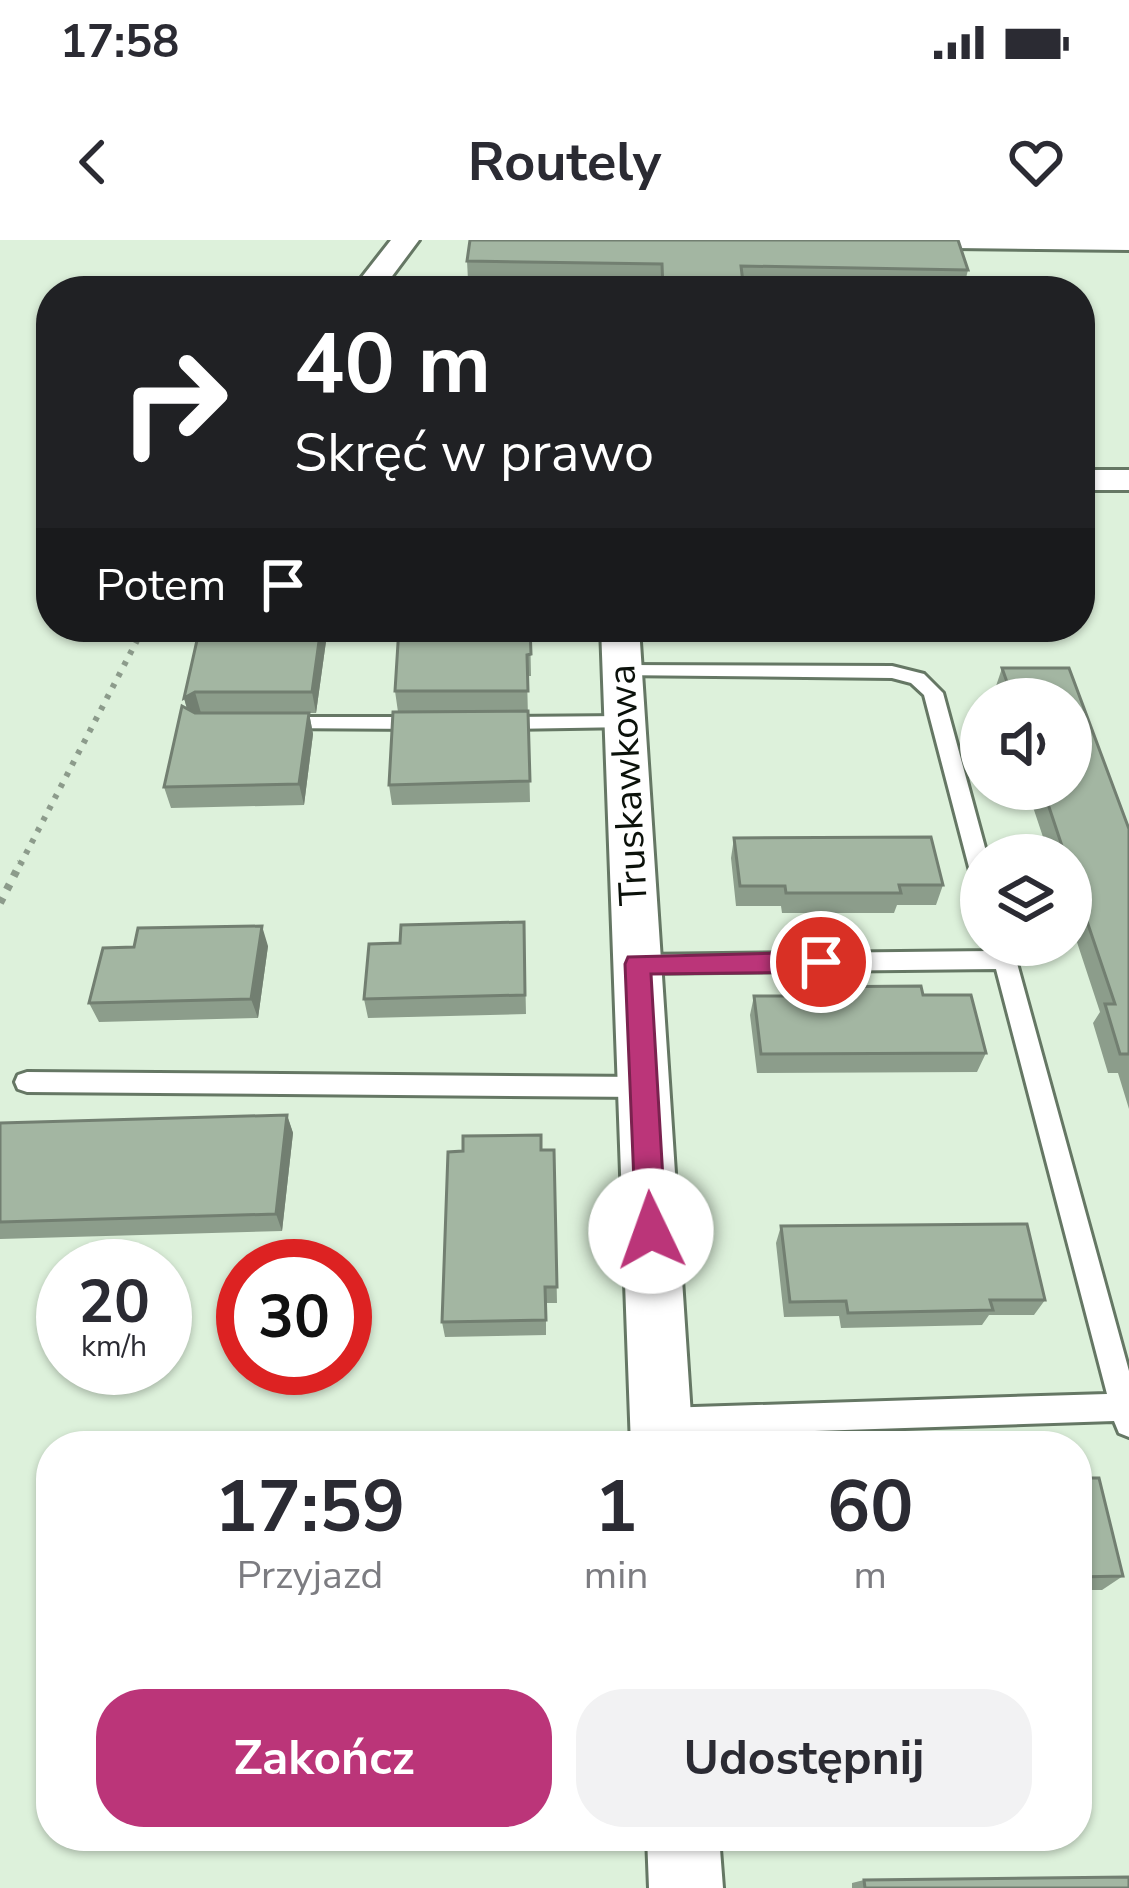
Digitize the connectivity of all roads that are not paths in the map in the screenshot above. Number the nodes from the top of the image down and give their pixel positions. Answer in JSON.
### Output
{"nodes":[{"id":1,"x":405,"y":240,"type":"edge"},
{"id":2,"x":955,"y":240,"type":"edge"},
{"id":3,"x":1082,"y":242,"type":"edge"},
{"id":4,"x":1128,"y":242,"type":"edge"},
{"id":5,"x":377,"y":276,"type":"edge"},
{"id":6,"x":1095,"y":479,"type":"edge"},
{"id":7,"x":1129,"y":480,"type":"edge"},
{"id":8,"x":620,"y":649,"type":"edge"},
{"id":9,"x":624,"y":722,"type":"junction"},
{"id":10,"x":436,"y":723,"type":"edge"},
{"id":11,"x":483,"y":723,"type":"edge"},
{"id":12,"x":248,"y":724,"type":"edge"},
{"id":13,"x":971,"y":834,"type":"edge"},
{"id":14,"x":960,"y":954,"type":"edge"},
{"id":15,"x":638,"y":964,"type":"junction"},
{"id":16,"x":1006,"y":966,"type":"edge"},
{"id":17,"x":27,"y":1082,"type":"dead end"},
{"id":18,"x":644,"y":1087,"type":"junction"},
{"id":19,"x":1127,"y":1415,"type":"edge"},
{"id":20,"x":661,"y":1431,"type":"edge"},
{"id":21,"x":735,"y":1431,"type":"edge"},
{"id":22,"x":684,"y":1851,"type":"edge"},
{"id":23,"x":686,"y":1888,"type":"edge"}],
"edges":[{"from":1,"to":5,"type":"street"},
{"from":2,"to":3,"type":"street"},
{"from":3,"to":4,"type":"street"},
{"from":6,"to":7,"type":"street"},
{"from":8,"to":9,"type":"street","name":"Truskawkowa"},
{"from":8,"to":13,"type":"lane"},
{"from":9,"to":11,"type":"lane"},
{"from":9,"to":15,"type":"street","name":"Truskawkowa"},
{"from":10,"to":12,"type":"lane"},
{"from":14,"to":15,"type":"lane"},
{"from":15,"to":18,"type":"street","name":"Truskawkowa"},
{"from":16,"to":19,"type":"lane"},
{"from":17,"to":18,"type":"lane"},
{"from":18,"to":20,"type":"street","name":"Truskawkowa"},
{"from":19,"to":21,"type":"lane"},
{"from":22,"to":23,"type":"street"}]}
